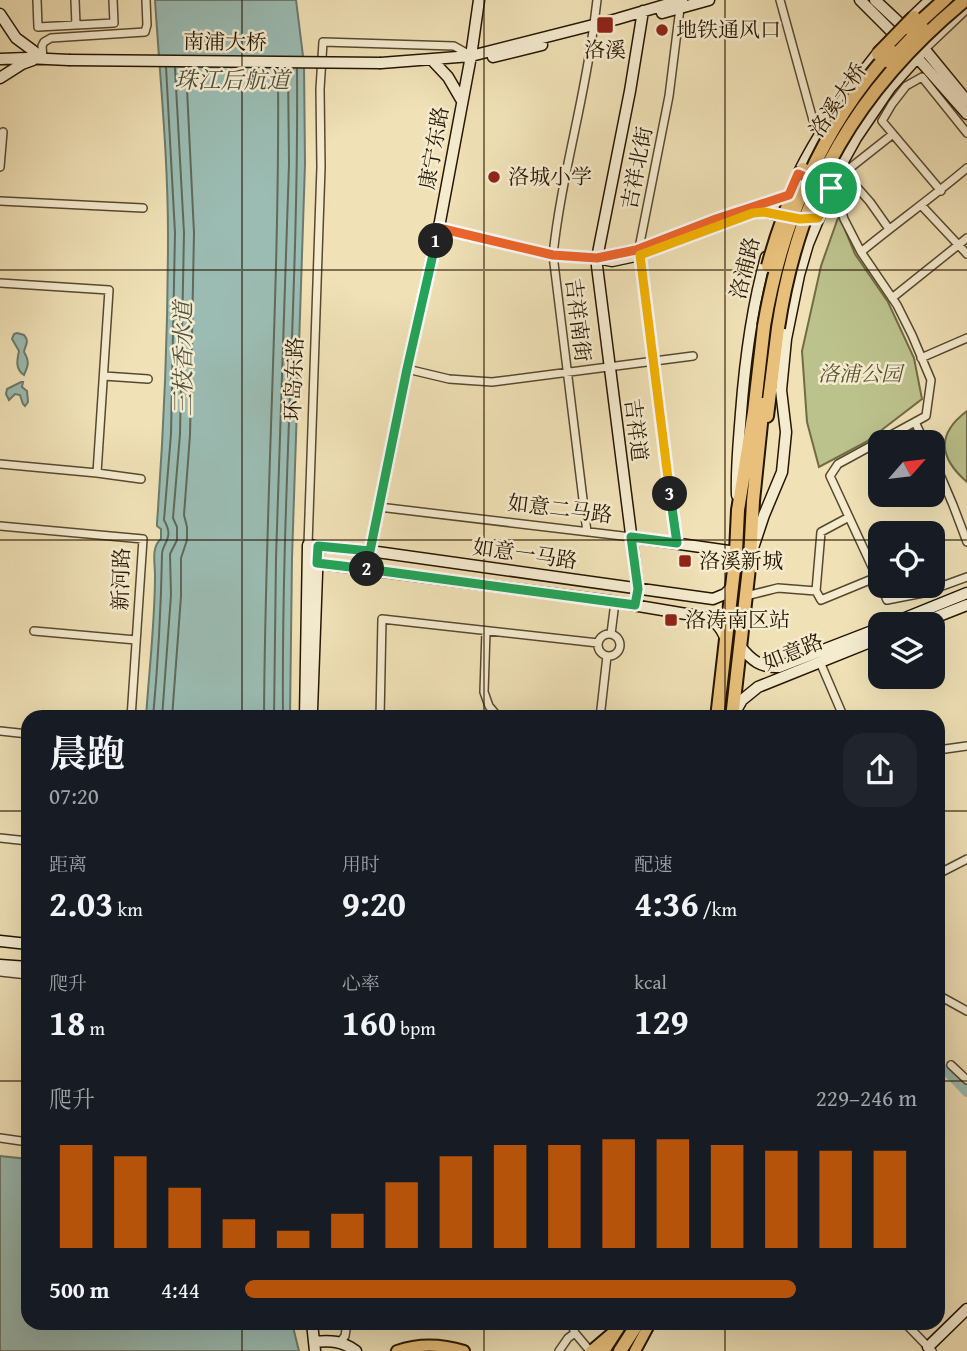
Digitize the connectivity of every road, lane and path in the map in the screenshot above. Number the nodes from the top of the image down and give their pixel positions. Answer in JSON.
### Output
{"nodes":[{"id":1,"x":37,"y":0,"type":"edge"},
{"id":2,"x":75,"y":0,"type":"edge"},
{"id":3,"x":113,"y":0,"type":"edge"},
{"id":4,"x":146,"y":0,"type":"edge"},
{"id":5,"x":479,"y":0,"type":"edge"},
{"id":6,"x":597,"y":0,"type":"edge"},
{"id":7,"x":644,"y":0,"type":"edge"},
{"id":8,"x":709,"y":0,"type":"edge"},
{"id":9,"x":780,"y":0,"type":"edge"},
{"id":10,"x":860,"y":0,"type":"edge"},
{"id":11,"x":875,"y":0,"type":"edge"},
{"id":12,"x":931,"y":0,"type":"edge"},
{"id":13,"x":944,"y":0,"type":"edge"},
{"id":14,"x":953,"y":0,"type":"edge"},
{"id":15,"x":965,"y":0,"type":"edge"},
{"id":16,"x":681,"y":2,"type":"edge"},
{"id":17,"x":967,"y":9,"type":"edge"},
{"id":18,"x":0,"y":14,"type":"edge"},
{"id":19,"x":643,"y":15,"type":"junction"},
{"id":20,"x":76,"y":25,"type":"junction"},
{"id":21,"x":903,"y":26,"type":"junction"},
{"id":22,"x":593,"y":28,"type":"junction"},
{"id":23,"x":894,"y":35,"type":"junction"},
{"id":24,"x":921,"y":53,"type":"junction"},
{"id":25,"x":0,"y":54,"type":"edge"},
{"id":26,"x":471,"y":56,"type":"junction"},
{"id":27,"x":43,"y":58,"type":"junction"},
{"id":28,"x":0,"y":59,"type":"edge"},
{"id":29,"x":432,"y":60,"type":"junction"},
{"id":30,"x":0,"y":78,"type":"edge"},
{"id":31,"x":462,"y":101,"type":"junction"},
{"id":32,"x":967,"y":101,"type":"edge"},
{"id":33,"x":967,"y":114,"type":"edge"},
{"id":34,"x":813,"y":120,"type":"dead end"},
{"id":35,"x":3,"y":132,"type":"dead end"},
{"id":36,"x":967,"y":133,"type":"edge"},
{"id":37,"x":893,"y":134,"type":"junction"},
{"id":38,"x":0,"y":167,"type":"edge"},
{"id":39,"x":967,"y":168,"type":"edge"},
{"id":40,"x":798,"y":174,"type":"junction"},
{"id":41,"x":847,"y":176,"type":"junction"},
{"id":42,"x":831,"y":188,"type":"junction"},
{"id":43,"x":941,"y":191,"type":"junction"},
{"id":44,"x":789,"y":195,"type":"junction"},
{"id":45,"x":0,"y":201,"type":"edge"},
{"id":46,"x":921,"y":205,"type":"junction"},
{"id":47,"x":143,"y":208,"type":"dead end"},
{"id":48,"x":779,"y":216,"type":"junction"},
{"id":49,"x":818,"y":218,"type":"junction"},
{"id":50,"x":439,"y":228,"type":"junction"},
{"id":51,"x":888,"y":229,"type":"junction"},
{"id":52,"x":772,"y":235,"type":"junction"},
{"id":53,"x":967,"y":238,"type":"edge"},
{"id":54,"x":808,"y":244,"type":"junction"},
{"id":55,"x":959,"y":245,"type":"junction"},
{"id":56,"x":639,"y":251,"type":"junction"},
{"id":57,"x":861,"y":252,"type":"junction"},
{"id":58,"x":967,"y":254,"type":"edge"},
{"id":59,"x":553,"y":255,"type":"junction"},
{"id":60,"x":597,"y":258,"type":"junction"},
{"id":61,"x":0,"y":283,"type":"edge"},
{"id":62,"x":892,"y":298,"type":"junction"},
{"id":63,"x":767,"y":326,"type":"junction"},
{"id":64,"x":967,"y":338,"type":"edge"},
{"id":65,"x":693,"y":356,"type":"dead end"},
{"id":66,"x":922,"y":358,"type":"junction"},
{"id":67,"x":653,"y":360,"type":"junction"},
{"id":68,"x":609,"y":367,"type":"junction"},
{"id":69,"x":407,"y":369,"type":"junction"},
{"id":70,"x":567,"y":373,"type":"junction"},
{"id":71,"x":104,"y":376,"type":"junction"},
{"id":72,"x":148,"y":379,"type":"dead end"},
{"id":73,"x":915,"y":422,"type":"junction"},
{"id":74,"x":919,"y":430,"type":"edge"},
{"id":75,"x":0,"y":464,"type":"edge"},
{"id":76,"x":97,"y":473,"type":"junction"},
{"id":77,"x":141,"y":479,"type":"dead end"},
{"id":78,"x":945,"y":486,"type":"edge"},
{"id":79,"x":379,"y":507,"type":"junction"},
{"id":80,"x":738,"y":510,"type":"junction"},
{"id":81,"x":849,"y":517,"type":"junction"},
{"id":82,"x":0,"y":526,"type":"edge"},
{"id":83,"x":587,"y":533,"type":"junction"},
{"id":84,"x":631,"y":537,"type":"junction"},
{"id":85,"x":967,"y":542,"type":"edge"},
{"id":86,"x":677,"y":543,"type":"junction"},
{"id":87,"x":313,"y":546,"type":"junction"},
{"id":88,"x":370,"y":551,"type":"junction"},
{"id":89,"x":736,"y":552,"type":"junction"},
{"id":90,"x":868,"y":557,"type":"edge"},
{"id":91,"x":750,"y":559,"type":"junction"},
{"id":92,"x":313,"y":562,"type":"junction"},
{"id":93,"x":368,"y":569,"type":"junction"},
{"id":94,"x":967,"y":577,"type":"edge"},
{"id":95,"x":951,"y":583,"type":"junction"},
{"id":96,"x":945,"y":585,"type":"edge"},
{"id":97,"x":868,"y":586,"type":"edge"},
{"id":98,"x":733,"y":587,"type":"junction"},
{"id":99,"x":638,"y":589,"type":"junction"},
{"id":100,"x":816,"y":591,"type":"junction"},
{"id":101,"x":962,"y":595,"type":"edge"},
{"id":102,"x":746,"y":596,"type":"junction"},
{"id":103,"x":615,"y":602,"type":"junction"},
{"id":104,"x":635,"y":605,"type":"junction"},
{"id":105,"x":967,"y":605,"type":"edge"},
{"id":106,"x":920,"y":612,"type":"edge"},
{"id":107,"x":945,"y":614,"type":"edge"},
{"id":108,"x":34,"y":631,"type":"dead end"},
{"id":109,"x":486,"y":631,"type":"junction"},
{"id":110,"x":868,"y":633,"type":"edge"},
{"id":111,"x":611,"y":634,"type":"junction"},
{"id":112,"x":136,"y":640,"type":"junction"},
{"id":113,"x":727,"y":642,"type":"junction"},
{"id":114,"x":598,"y":643,"type":"junction"},
{"id":115,"x":868,"y":643,"type":"edge"},
{"id":116,"x":740,"y":646,"type":"junction"},
{"id":117,"x":607,"y":656,"type":"junction"},
{"id":118,"x":820,"y":662,"type":"junction"},
{"id":119,"x":132,"y":710,"type":"edge"},
{"id":120,"x":305,"y":710,"type":"edge"},
{"id":121,"x":311,"y":710,"type":"edge"},
{"id":122,"x":380,"y":710,"type":"edge"},
{"id":123,"x":492,"y":710,"type":"edge"},
{"id":124,"x":601,"y":710,"type":"edge"},
{"id":125,"x":718,"y":710,"type":"edge"},
{"id":126,"x":733,"y":710,"type":"edge"},
{"id":127,"x":736,"y":710,"type":"edge"},
{"id":128,"x":841,"y":710,"type":"edge"},
{"id":129,"x":0,"y":731,"type":"edge"},
{"id":130,"x":21,"y":733,"type":"edge"},
{"id":131,"x":967,"y":746,"type":"edge"},
{"id":132,"x":945,"y":749,"type":"edge"},
{"id":133,"x":0,"y":838,"type":"edge"},
{"id":134,"x":21,"y":840,"type":"edge"},
{"id":135,"x":967,"y":859,"type":"edge"},
{"id":136,"x":945,"y":870,"type":"edge"},
{"id":137,"x":0,"y":942,"type":"edge"},
{"id":138,"x":21,"y":944,"type":"edge"},
{"id":139,"x":0,"y":965,"type":"edge"},
{"id":140,"x":21,"y":966,"type":"edge"},
{"id":141,"x":0,"y":972,"type":"edge"},
{"id":142,"x":21,"y":974,"type":"edge"},
{"id":143,"x":945,"y":999,"type":"edge"},
{"id":144,"x":967,"y":1011,"type":"edge"},
{"id":145,"x":951,"y":1065,"type":"dead end"},
{"id":146,"x":967,"y":1080,"type":"edge"},
{"id":147,"x":0,"y":1138,"type":"edge"},
{"id":148,"x":21,"y":1141,"type":"edge"},
{"id":149,"x":967,"y":1309,"type":"edge"},
{"id":150,"x":574,"y":1330,"type":"edge"},
{"id":151,"x":615,"y":1330,"type":"edge"},
{"id":152,"x":634,"y":1330,"type":"edge"},
{"id":153,"x":646,"y":1330,"type":"edge"},
{"id":154,"x":912,"y":1330,"type":"edge"},
{"id":155,"x":575,"y":1334,"type":"junction"},
{"id":156,"x":315,"y":1346,"type":"edge"},
{"id":157,"x":343,"y":1346,"type":"edge"},
{"id":158,"x":930,"y":1349,"type":"edge"},
{"id":159,"x":595,"y":1350,"type":"edge"},
{"id":160,"x":356,"y":1351,"type":"edge"},
{"id":161,"x":397,"y":1351,"type":"edge"},
{"id":162,"x":464,"y":1351,"type":"edge"},
{"id":163,"x":559,"y":1351,"type":"edge"},
{"id":164,"x":620,"y":1351,"type":"edge"},
{"id":165,"x":635,"y":1351,"type":"edge"}],
"edges":[{"from":1,"to":20,"type":"street"},
{"from":2,"to":20,"type":"street"},
{"from":3,"to":20,"type":"street"},
{"from":4,"to":27,"type":"street"},
{"from":5,"to":26,"type":"main road","name":"康宁东路"},
{"from":6,"to":22,"type":"street","name":"吉祥南街"},
{"from":7,"to":19,"type":"street"},
{"from":8,"to":16,"type":"main road","name":"南浦大桥"},
{"from":9,"to":34,"type":"street"},
{"from":10,"to":23,"type":"main road"},
{"from":11,"to":21,"type":"main road"},
{"from":12,"to":21,"type":"main road","name":"洛浦路"},
{"from":12,"to":63,"type":"highway","bridge":true},
{"from":13,"to":63,"type":"highway","name":"洛溪大桥","bridge":true},
{"from":14,"to":63,"type":"highway","name":"洛溪大桥","bridge":true},
{"from":15,"to":63,"type":"highway","bridge":true},
{"from":16,"to":19,"type":"main road","name":"南浦大桥"},
{"from":16,"to":56,"type":"street","name":"吉祥北街"},
{"from":17,"to":24,"type":"street"},
{"from":18,"to":27,"type":"main road"},
{"from":19,"to":22,"type":"main road","name":"南浦大桥"},
{"from":19,"to":60,"type":"main road","name":"吉祥道"},
{"from":21,"to":23,"type":"main road","name":"洛浦路"},
{"from":21,"to":24,"type":"main road"},
{"from":22,"to":26,"type":"main road","name":"南浦大桥"},
{"from":22,"to":59,"type":"street","name":"吉祥南街"},
{"from":23,"to":24,"type":"main road"},
{"from":23,"to":40,"type":"main road","name":"洛浦路"},
{"from":24,"to":32,"type":"main road"},
{"from":24,"to":33,"type":"main road"},
{"from":24,"to":42,"type":"main road"},
{"from":25,"to":27,"type":"main road"},
{"from":26,"to":29,"type":"main road","name":"南浦大桥"},
{"from":26,"to":31,"type":"main road","name":"康宁东路"},
{"from":26,"to":87,"type":"street","name":"环岛东路"},
{"from":27,"to":28,"type":"main road"},
{"from":27,"to":29,"type":"main road","name":"南浦大桥","bridge":true},
{"from":27,"to":30,"type":"main road"},
{"from":29,"to":31,"type":"main road"},
{"from":31,"to":50,"type":"main road","name":"康宁东路"},
{"from":35,"to":38,"type":"street"},
{"from":36,"to":37,"type":"street"},
{"from":37,"to":41,"type":"street"},
{"from":37,"to":43,"type":"street"},
{"from":39,"to":43,"type":"street"},
{"from":40,"to":42,"type":"main road"},
{"from":40,"to":44,"type":"main road","name":"洛浦路"},
{"from":41,"to":51,"type":"street"},
{"from":41,"to":57,"type":"street"},
{"from":42,"to":49,"type":"main road"},
{"from":43,"to":46,"type":"street"},
{"from":44,"to":48,"type":"main road","name":"洛浦路"},
{"from":44,"to":56,"type":"main road"},
{"from":45,"to":47,"type":"street"},
{"from":46,"to":51,"type":"street"},
{"from":46,"to":55,"type":"street"},
{"from":48,"to":49,"type":"main road"},
{"from":48,"to":52,"type":"main road","name":"洛浦路"},
{"from":48,"to":56,"type":"main road"},
{"from":49,"to":54,"type":"main road"},
{"from":50,"to":59,"type":"street"},
{"from":50,"to":69,"type":"main road","name":"康宁东路"},
{"from":51,"to":57,"type":"street"},
{"from":52,"to":54,"type":"main road"},
{"from":52,"to":80,"type":"main road","name":"洛浦路"},
{"from":53,"to":55,"type":"street"},
{"from":54,"to":91,"type":"main road"},
{"from":55,"to":58,"type":"street"},
{"from":55,"to":62,"type":"street"},
{"from":56,"to":60,"type":"main road"},
{"from":56,"to":67,"type":"street","name":"吉祥北街"},
{"from":57,"to":62,"type":"street"},
{"from":59,"to":60,"type":"street"},
{"from":59,"to":70,"type":"street","name":"吉祥南街"},
{"from":60,"to":68,"type":"main road","name":"吉祥道"},
{"from":61,"to":71,"type":"street"},
{"from":62,"to":66,"type":"street"},
{"from":63,"to":80,"type":"highway"},
{"from":63,"to":91,"type":"highway"},
{"from":64,"to":66,"type":"street"},
{"from":65,"to":67,"type":"street"},
{"from":66,"to":73,"type":"street"},
{"from":67,"to":68,"type":"street"},
{"from":67,"to":86,"type":"street","name":"吉祥北街"},
{"from":68,"to":70,"type":"street"},
{"from":68,"to":84,"type":"main road","name":"吉祥道"},
{"from":69,"to":70,"type":"street"},
{"from":69,"to":79,"type":"main road","name":"康宁东路"},
{"from":70,"to":83,"type":"street","name":"吉祥南街"},
{"from":71,"to":72,"type":"street"},
{"from":71,"to":76,"type":"street"},
{"from":73,"to":74,"type":"street"},
{"from":73,"to":81,"type":"street"},
{"from":75,"to":76,"type":"street"},
{"from":76,"to":77,"type":"street"},
{"from":78,"to":85,"type":"street"},
{"from":79,"to":83,"type":"street","name":"如意二马路"},
{"from":79,"to":88,"type":"main road","name":"康宁东路"},
{"from":80,"to":89,"type":"highway","name":"洛浦路"},
{"from":81,"to":90,"type":"street"},
{"from":81,"to":100,"type":"street"},
{"from":82,"to":112,"type":"street","name":"新河路"},
{"from":83,"to":84,"type":"street","name":"如意二马路"},
{"from":84,"to":86,"type":"main road","name":"如意二马路"},
{"from":84,"to":99,"type":"main road","name":"吉祥道"},
{"from":86,"to":89,"type":"main road","name":"如意二马路"},
{"from":87,"to":88,"type":"main road","name":"如意一马路"},
{"from":87,"to":92,"type":"main road","name":"环岛东路"},
{"from":88,"to":93,"type":"main road","name":"康宁东路"},
{"from":88,"to":99,"type":"main road","name":"如意一马路"},
{"from":89,"to":98,"type":"highway","name":"洛浦路"},
{"from":91,"to":102,"type":"highway"},
{"from":92,"to":93,"type":"main road","name":"如意一马路"},
{"from":92,"to":120,"type":"main road","name":"环岛东路"},
{"from":92,"to":121,"type":"main road","name":"环岛东路"},
{"from":93,"to":103,"type":"main road","name":"如意一马路"},
{"from":94,"to":95,"type":"street"},
{"from":95,"to":96,"type":"street"},
{"from":95,"to":101,"type":"street"},
{"from":97,"to":100,"type":"street"},
{"from":98,"to":99,"type":"main road","name":"如意一马路"},
{"from":98,"to":113,"type":"highway","name":"洛浦路"},
{"from":99,"to":104,"type":"main road","name":"吉祥道"},
{"from":100,"to":102,"type":"street"},
{"from":101,"to":106,"type":"main road"},
{"from":102,"to":116,"type":"highway"},
{"from":103,"to":104,"type":"main road","name":"如意一马路"},
{"from":103,"to":111,"type":"street"},
{"from":104,"to":113,"type":"main road","name":"如意一马路"},
{"from":105,"to":107,"type":"main road"},
{"from":108,"to":112,"type":"street"},
{"from":109,"to":114,"type":"street"},
{"from":109,"to":122,"type":"street"},
{"from":109,"to":123,"type":"street"},
{"from":110,"to":116,"type":"main road","name":"如意路"},
{"from":111,"to":114,"type":"street"},
{"from":111,"to":117,"type":"street"},
{"from":112,"to":119,"type":"street","name":"新河路"},
{"from":113,"to":125,"type":"highway","name":"洛浦路"},
{"from":114,"to":117,"type":"street"},
{"from":115,"to":118,"type":"main road","name":"如意路"},
{"from":116,"to":126,"type":"highway"},
{"from":117,"to":124,"type":"street"},
{"from":118,"to":127,"type":"main road","name":"如意路"},
{"from":118,"to":128,"type":"street"},
{"from":129,"to":130,"type":"street"},
{"from":131,"to":132,"type":"street"},
{"from":133,"to":134,"type":"street"},
{"from":135,"to":136,"type":"street"},
{"from":137,"to":138,"type":"main road"},
{"from":139,"to":140,"type":"main road"},
{"from":141,"to":142,"type":"street"},
{"from":143,"to":144,"type":"street"},
{"from":145,"to":146,"type":"street"},
{"from":147,"to":148,"type":"street"},
{"from":149,"to":158,"type":"main road"},
{"from":150,"to":155,"type":"street"},
{"from":151,"to":159,"type":"highway"},
{"from":152,"to":164,"type":"highway"},
{"from":153,"to":165,"type":"main road"},
{"from":154,"to":158,"type":"street"},
{"from":155,"to":159,"type":"street"},
{"from":155,"to":163,"type":"street"},
{"from":156,"to":157,"type":"main road"},
{"from":157,"to":160,"type":"main road"},
{"from":161,"to":162,"type":"main road"}]}
